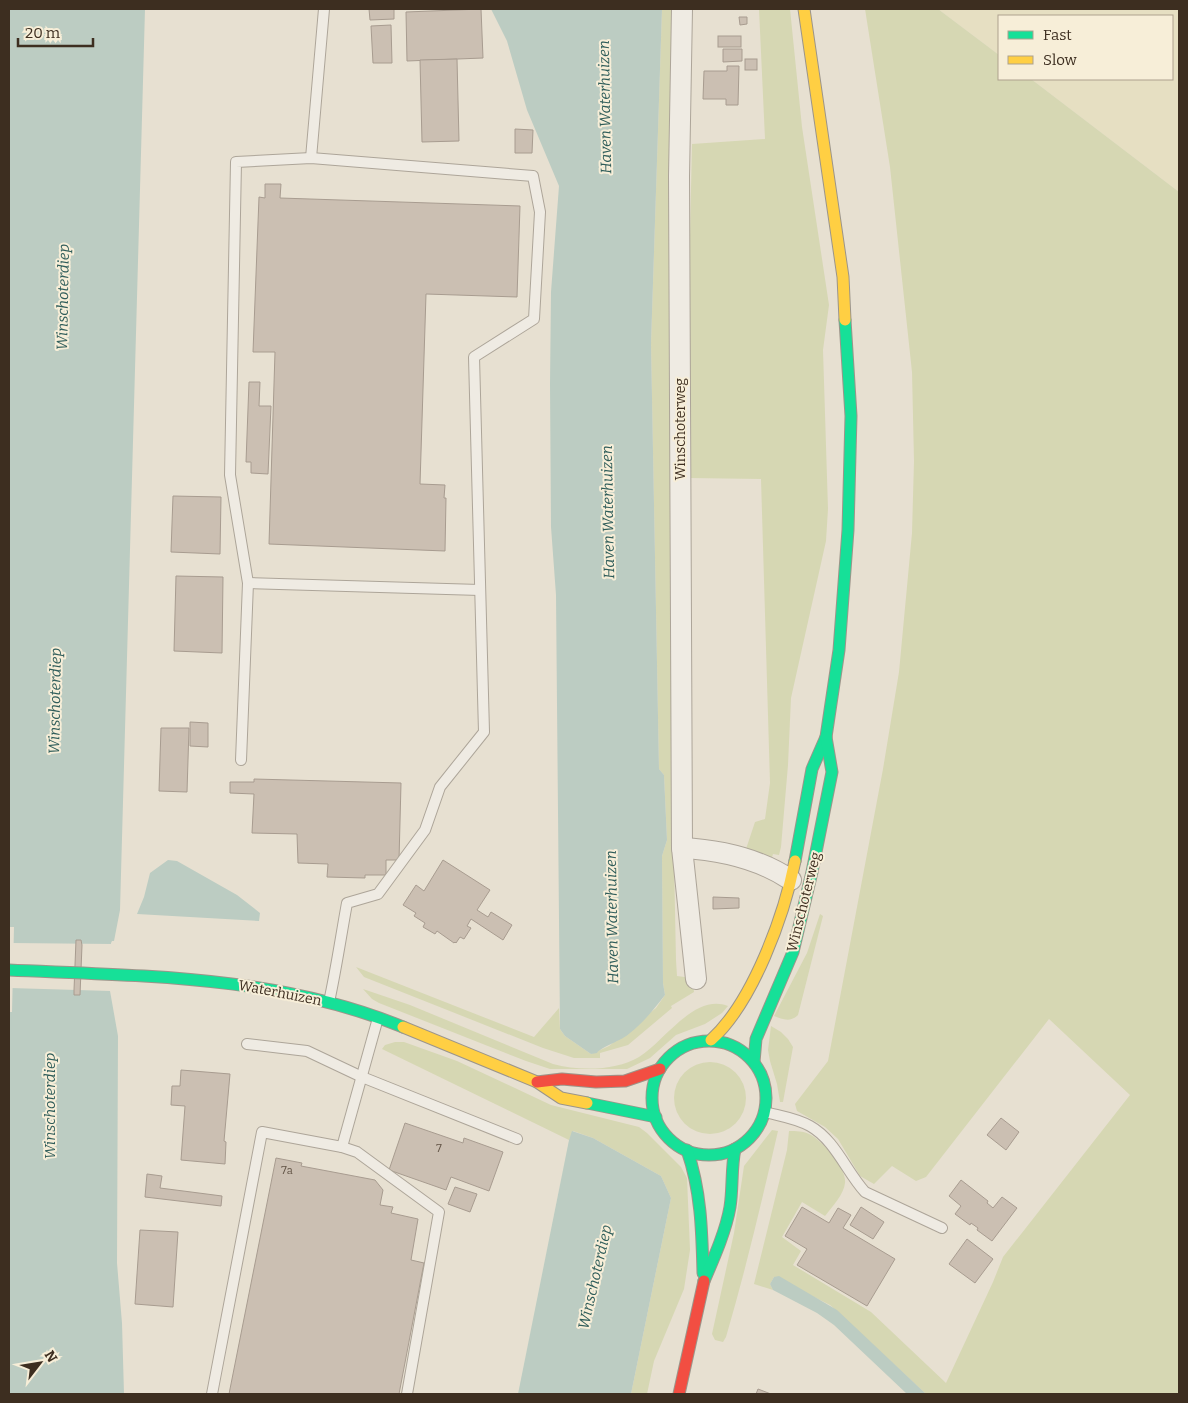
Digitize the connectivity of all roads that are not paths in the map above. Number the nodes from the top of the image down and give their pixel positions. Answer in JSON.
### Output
{"nodes":[{"id":1,"x":324,"y":9,"type":"edge"},
{"id":2,"x":682,"y":9,"type":"edge"},
{"id":3,"x":804,"y":9,"type":"edge"},
{"id":4,"x":311,"y":158,"type":"junction"},
{"id":5,"x":248,"y":583,"type":"junction"},
{"id":6,"x":480,"y":590,"type":"junction"},
{"id":7,"x":826,"y":737,"type":"junction"},
{"id":8,"x":241,"y":760,"type":"dead end"},
{"id":9,"x":682,"y":848,"type":"junction"},
{"id":10,"x":791,"y":880,"type":"junction"},
{"id":11,"x":9,"y":970,"type":"edge"},
{"id":12,"x":696,"y":979,"type":"dead end"},
{"id":13,"x":329,"y":1002,"type":"junction"},
{"id":14,"x":378,"y":1017,"type":"junction"},
{"id":15,"x":711,"y":1040,"type":"junction"},
{"id":16,"x":246,"y":1044,"type":"dead end"},
{"id":17,"x":754,"y":1062,"type":"junction"},
{"id":18,"x":660,"y":1069,"type":"junction"},
{"id":19,"x":362,"y":1076,"type":"junction"},
{"id":20,"x":537,"y":1082,"type":"junction"},
{"id":21,"x":765,"y":1112,"type":"junction"},
{"id":22,"x":656,"y":1117,"type":"junction"},
{"id":23,"x":517,"y":1139,"type":"dead end"},
{"id":24,"x":342,"y":1147,"type":"junction"},
{"id":25,"x":735,"y":1149,"type":"junction"},
{"id":26,"x":686,"y":1150,"type":"junction"},
{"id":27,"x":942,"y":1228,"type":"dead end"},
{"id":28,"x":703,"y":1285,"type":"junction"},
{"id":29,"x":212,"y":1394,"type":"edge"},
{"id":30,"x":407,"y":1394,"type":"edge"},
{"id":31,"x":679,"y":1394,"type":"edge"}],
"edges":[{"from":1,"to":4,"type":"lane"},
{"from":2,"to":9,"type":"street","name":"Winschoterweg"},
{"from":3,"to":7,"type":"main road","name":"Winschoterweg"},
{"from":4,"to":5,"type":"lane"},
{"from":4,"to":6,"type":"lane"},
{"from":5,"to":6,"type":"lane"},
{"from":5,"to":8,"type":"lane"},
{"from":6,"to":13,"type":"lane"},
{"from":7,"to":10,"type":"main road","name":"Winschoterweg"},
{"from":7,"to":17,"type":"main road","name":"Winschoterweg"},
{"from":9,"to":10,"type":"street","name":"Winschoterweg"},
{"from":9,"to":12,"type":"street","name":"Winschoterweg"},
{"from":10,"to":15,"type":"main road","name":"Winschoterweg"},
{"from":11,"to":13,"type":"main road","name":"Waterhuizen"},
{"from":13,"to":14,"type":"main road","name":"Waterhuizen"},
{"from":14,"to":19,"type":"lane"},
{"from":14,"to":20,"type":"main road","name":"Waterhuizen"},
{"from":15,"to":17,"type":"main road"},
{"from":15,"to":18,"type":"main road"},
{"from":16,"to":19,"type":"lane"},
{"from":17,"to":21,"type":"main road"},
{"from":18,"to":20,"type":"main road","name":"Waterhuizen"},
{"from":18,"to":22,"type":"main road"},
{"from":19,"to":23,"type":"lane"},
{"from":19,"to":24,"type":"lane"},
{"from":20,"to":22,"type":"main road","name":"Waterhuizen"},
{"from":21,"to":25,"type":"main road"},
{"from":21,"to":27,"type":"lane"},
{"from":22,"to":26,"type":"main road"},
{"from":24,"to":29,"type":"lane"},
{"from":24,"to":30,"type":"lane"},
{"from":25,"to":26,"type":"main road"},
{"from":25,"to":28,"type":"main road"},
{"from":26,"to":28,"type":"main road"},
{"from":28,"to":31,"type":"main road"}]}
